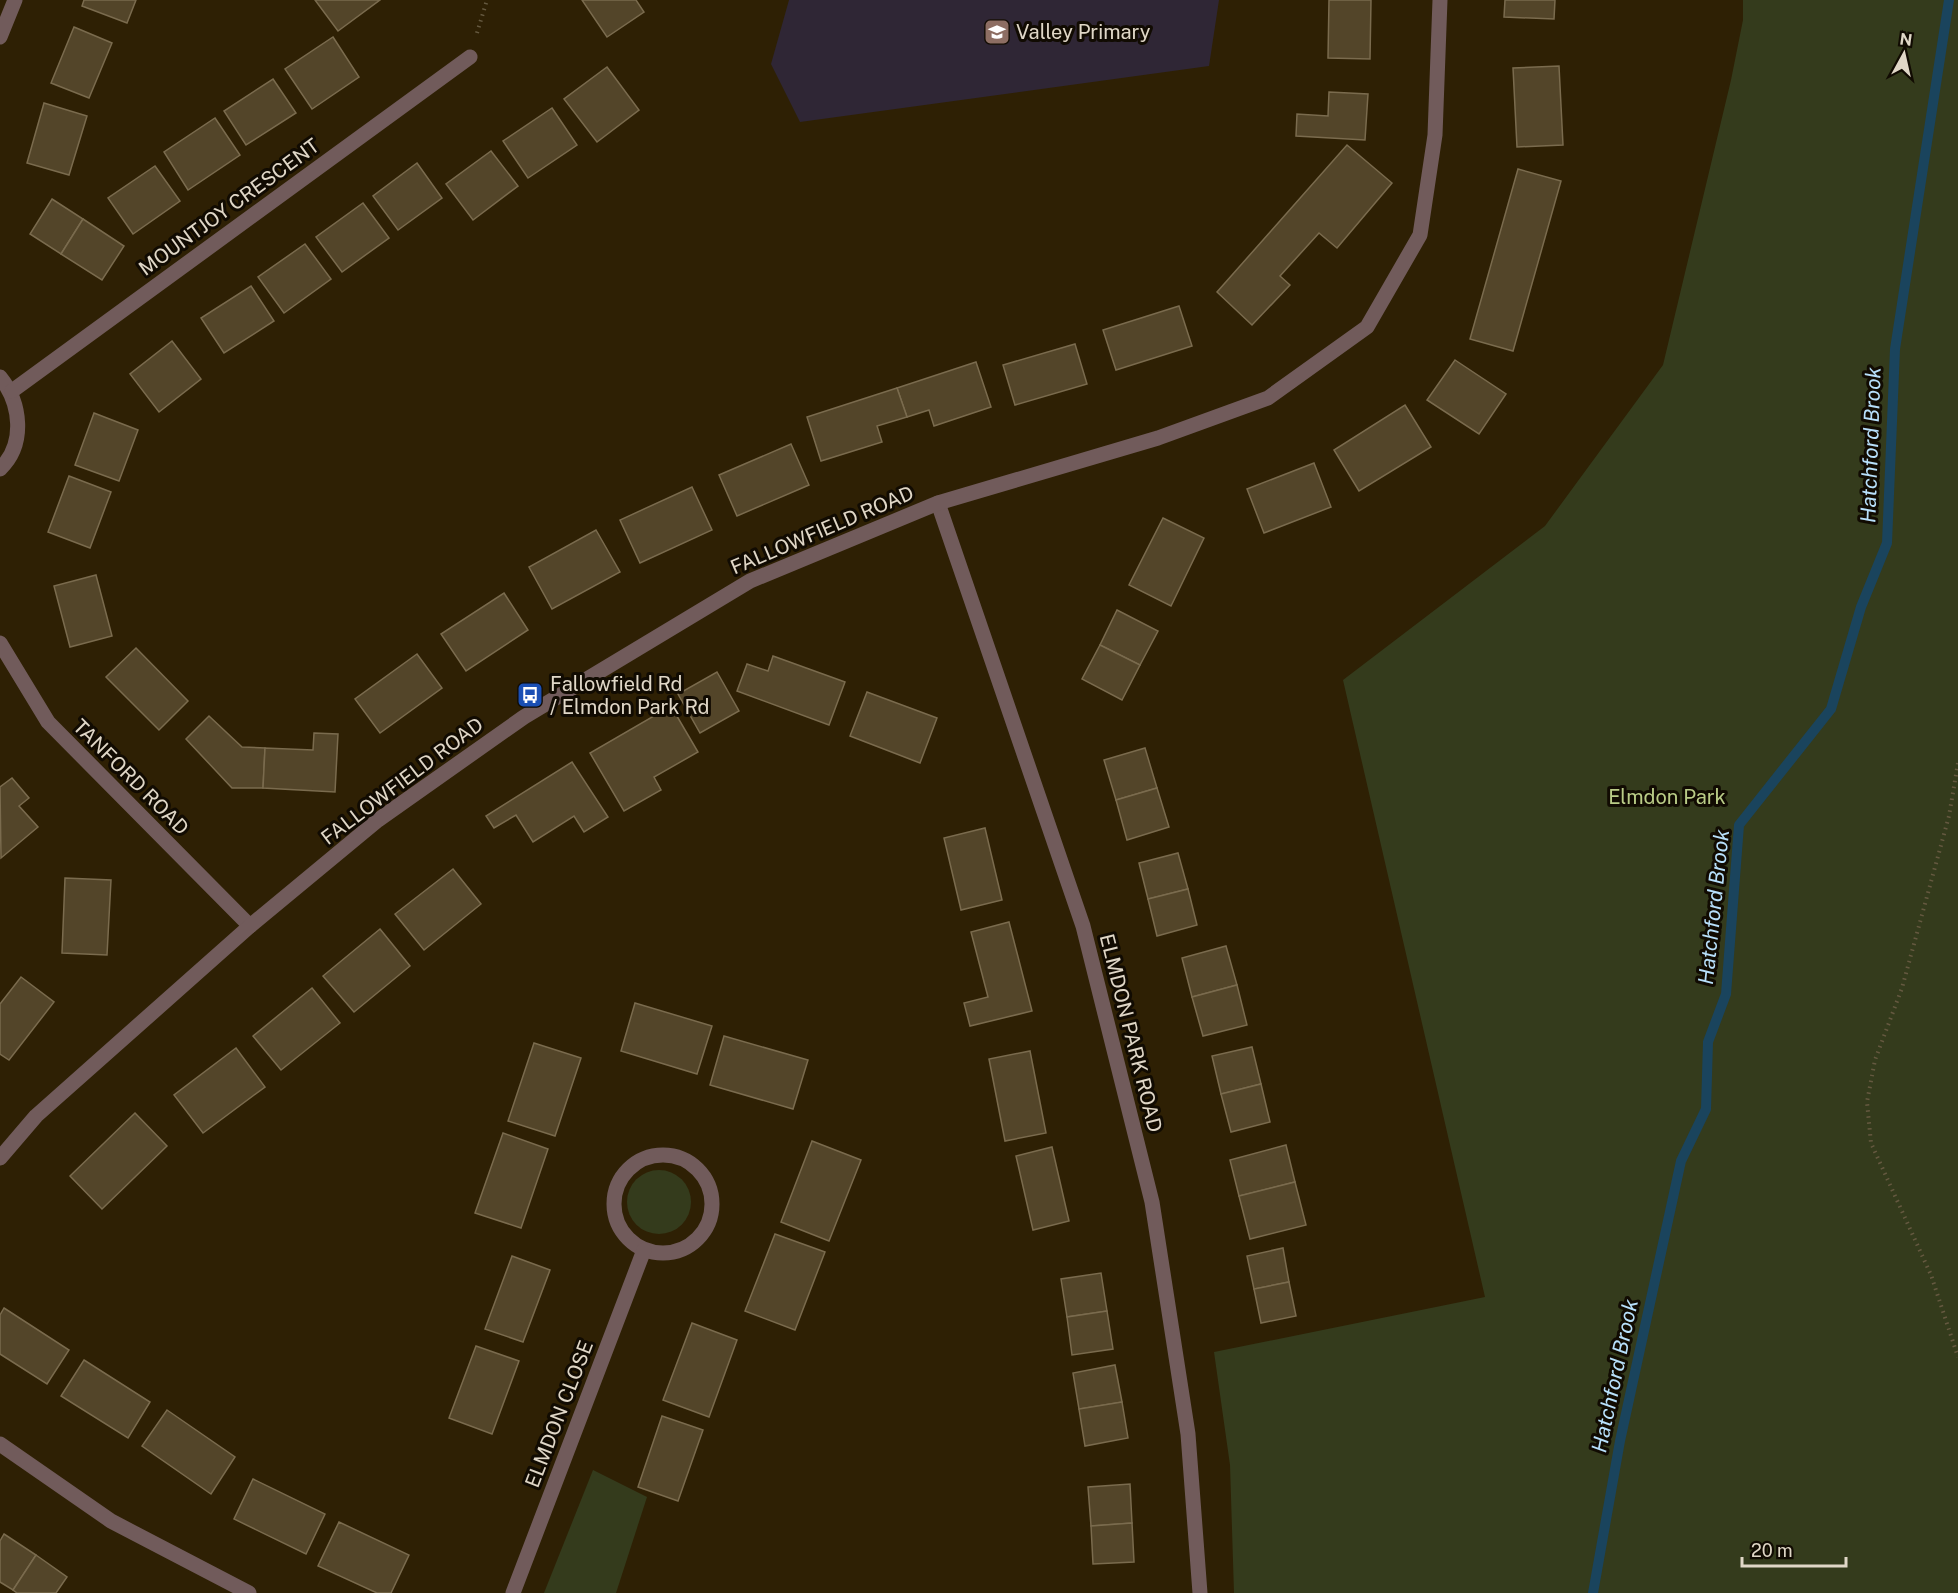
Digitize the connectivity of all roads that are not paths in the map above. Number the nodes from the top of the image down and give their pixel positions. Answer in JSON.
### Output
{"nodes":[{"id":1,"x":15,"y":0,"type":"edge"},
{"id":2,"x":1440,"y":0,"type":"edge"},
{"id":3,"x":0,"y":36,"type":"edge"},
{"id":4,"x":470,"y":57,"type":"road end"},
{"id":5,"x":0,"y":377,"type":"edge"},
{"id":6,"x":12,"y":391,"type":"junction"},
{"id":7,"x":0,"y":470,"type":"edge"},
{"id":8,"x":938,"y":503,"type":"junction"},
{"id":9,"x":0,"y":643,"type":"edge"},
{"id":10,"x":250,"y":926,"type":"junction"},
{"id":11,"x":0,"y":1158,"type":"edge"},
{"id":12,"x":644,"y":1250,"type":"junction"},
{"id":13,"x":0,"y":1444,"type":"edge"},
{"id":14,"x":249,"y":1593,"type":"edge"},
{"id":15,"x":513,"y":1593,"type":"edge"},
{"id":16,"x":1200,"y":1593,"type":"edge"}],
"edges":[{"from":1,"to":3,"type":"street"},
{"from":2,"to":8,"type":"street","name":"FALLOWFIELD ROAD"},
{"from":4,"to":6,"type":"street","name":"MOUNTJOY CRESCENT"},
{"from":5,"to":6,"type":"street"},
{"from":6,"to":7,"type":"street"},
{"from":8,"to":10,"type":"street","name":"FALLOWFIELD ROAD"},
{"from":8,"to":16,"type":"street","name":"ELMDON PARK ROAD"},
{"from":9,"to":10,"type":"street","name":"TANFORD ROAD"},
{"from":10,"to":11,"type":"street","name":"FALLOWFIELD ROAD"},
{"from":12,"to":12,"type":"street"},
{"from":12,"to":15,"type":"street","name":"ELMDON CLOSE"},
{"from":13,"to":14,"type":"street"}]}
